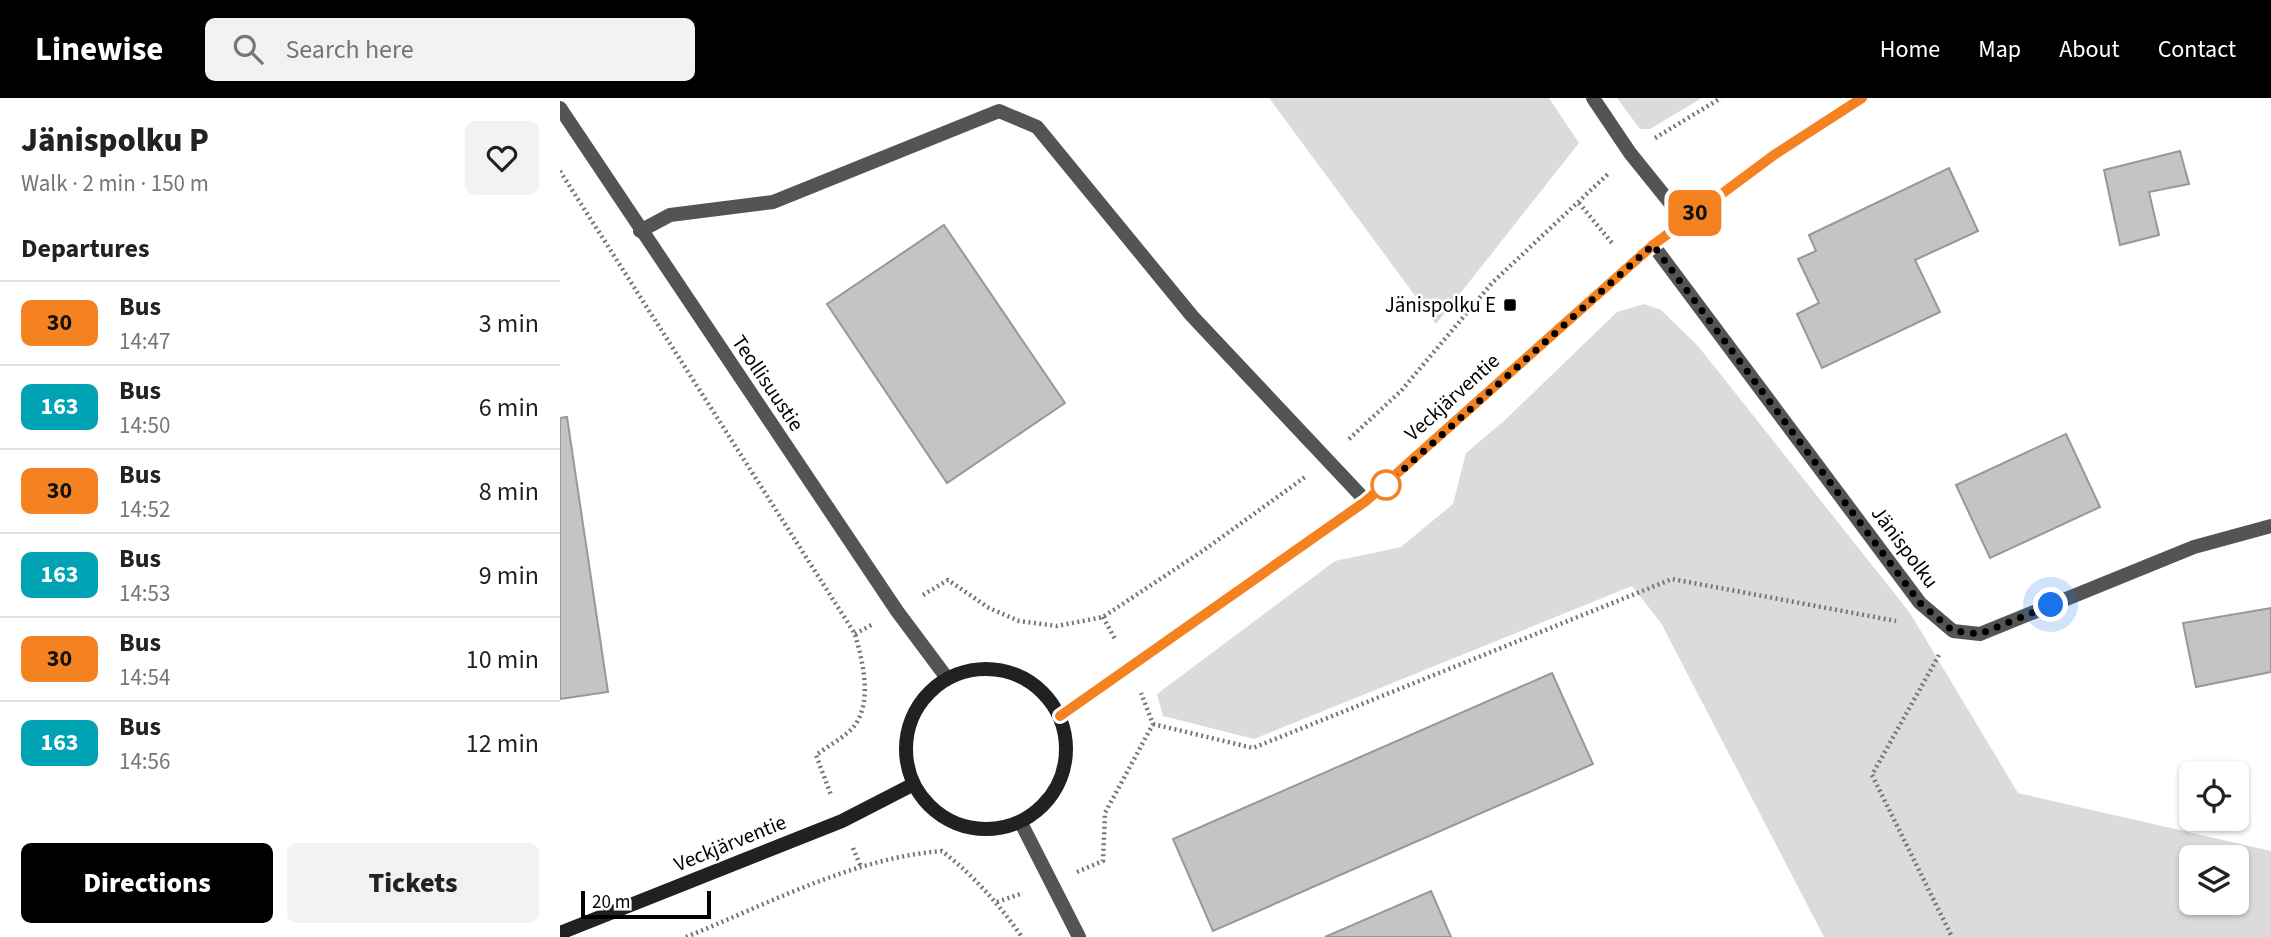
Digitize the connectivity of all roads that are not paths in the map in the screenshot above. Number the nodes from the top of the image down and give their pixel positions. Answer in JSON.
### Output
{"nodes":[{"id":1,"x":1592,"y":98,"type":"edge"},
{"id":2,"x":1862,"y":98,"type":"edge"},
{"id":3,"x":560,"y":107,"type":"edge"},
{"id":4,"x":1684,"y":220,"type":"junction"},
{"id":5,"x":640,"y":230,"type":"junction"},
{"id":6,"x":1653,"y":245,"type":"junction"},
{"id":7,"x":1366,"y":501,"type":"junction"},
{"id":8,"x":2271,"y":526,"type":"edge"},
{"id":9,"x":947,"y":678,"type":"junction"},
{"id":10,"x":1060,"y":716,"type":"junction"},
{"id":11,"x":912,"y":785,"type":"junction"},
{"id":12,"x":1021,"y":823,"type":"junction"},
{"id":13,"x":560,"y":933,"type":"edge"},
{"id":14,"x":1079,"y":937,"type":"edge"}],
"edges":[{"from":1,"to":4,"type":"street"},
{"from":2,"to":4,"type":"street","name":"Veckjärventie"},
{"from":3,"to":5,"type":"street","name":"Teollisuustie"},
{"from":4,"to":6,"type":"street","name":"Veckjärventie"},
{"from":5,"to":7,"type":"street"},
{"from":5,"to":9,"type":"street","name":"Teollisuustie"},
{"from":6,"to":7,"type":"street","name":"Veckjärventie"},
{"from":6,"to":8,"type":"street","name":"Jänispolku"},
{"from":7,"to":10,"type":"street","name":"Veckjärventie"},
{"from":9,"to":10,"type":"main road"},
{"from":9,"to":11,"type":"main road"},
{"from":10,"to":12,"type":"main road"},
{"from":11,"to":12,"type":"main road"},
{"from":11,"to":13,"type":"main road","name":"Veckjärventie"},
{"from":12,"to":14,"type":"street"}]}
